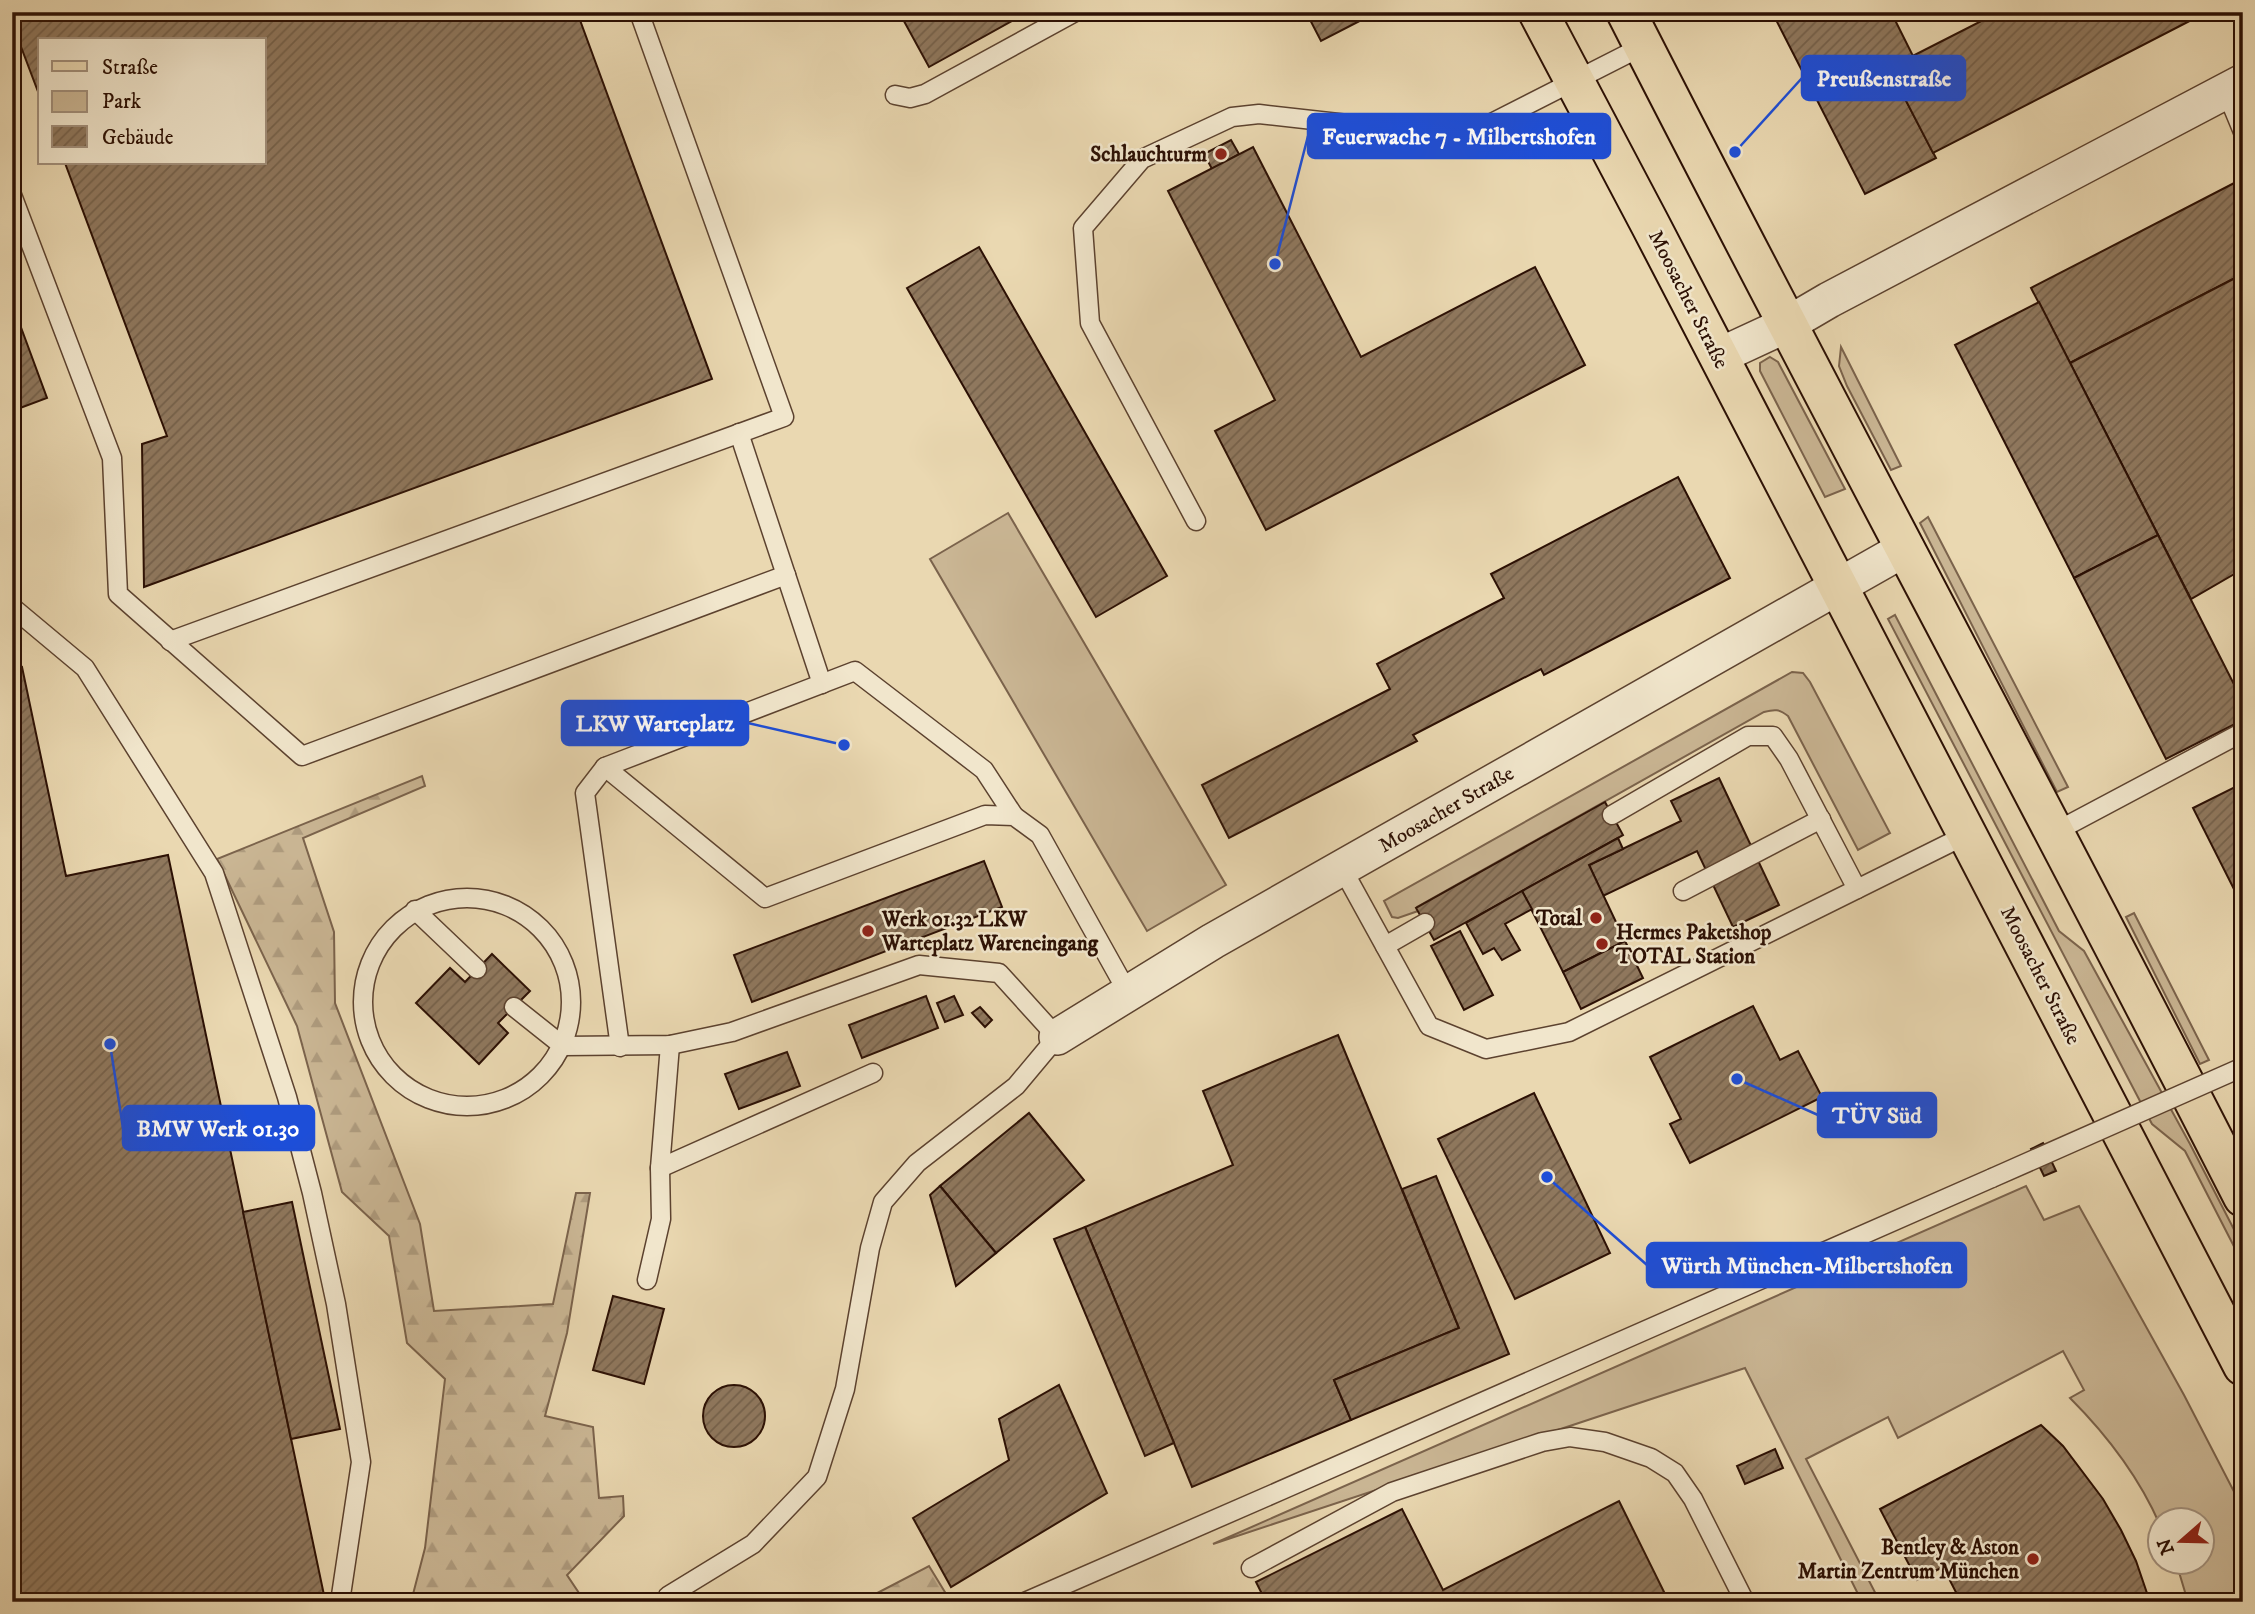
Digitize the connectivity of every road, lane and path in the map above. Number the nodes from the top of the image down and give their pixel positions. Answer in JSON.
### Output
{"nodes":[{"id":1,"x":639,"y":12,"type":"edge"},
{"id":2,"x":1075,"y":12,"type":"edge"},
{"id":3,"x":1538,"y":12,"type":"edge"},
{"id":4,"x":1626,"y":12,"type":"edge"},
{"id":5,"x":1643,"y":46,"type":"junction"},
{"id":6,"x":1575,"y":80,"type":"junction"},
{"id":7,"x":2234,"y":87,"type":"edge"},
{"id":8,"x":895,"y":95,"type":"dead end"},
{"id":9,"x":2243,"y":132,"type":"edge"},
{"id":10,"x":12,"y":195,"type":"edge"},
{"id":11,"x":1788,"y":324,"type":"junction"},
{"id":12,"x":1719,"y":356,"type":"junction"},
{"id":13,"x":739,"y":433,"type":"junction"},
{"id":14,"x":1196,"y":521,"type":"dead end"},
{"id":15,"x":1906,"y":548,"type":"junction"},
{"id":16,"x":786,"y":575,"type":"junction"},
{"id":17,"x":1838,"y":586,"type":"junction"},
{"id":18,"x":12,"y":607,"type":"edge"},
{"id":19,"x":170,"y":641,"type":"junction"},
{"id":20,"x":822,"y":684,"type":"junction"},
{"id":21,"x":2243,"y":732,"type":"edge"},
{"id":22,"x":605,"y":767,"type":"junction"},
{"id":23,"x":1612,"y":815,"type":"dead end"},
{"id":24,"x":1014,"y":816,"type":"junction"},
{"id":25,"x":1821,"y":820,"type":"junction"},
{"id":26,"x":2055,"y":832,"type":"junction"},
{"id":27,"x":1968,"y":834,"type":"junction"},
{"id":28,"x":1342,"y":868,"type":"junction"},
{"id":29,"x":1857,"y":889,"type":"junction"},
{"id":30,"x":1683,"y":891,"type":"dead end"},
{"id":31,"x":415,"y":910,"type":"junction"},
{"id":32,"x":1425,"y":923,"type":"dead end"},
{"id":33,"x":1385,"y":946,"type":"junction"},
{"id":34,"x":477,"y":969,"type":"dead end"},
{"id":35,"x":1128,"y":993,"type":"junction"},
{"id":36,"x":514,"y":1007,"type":"dead end"},
{"id":37,"x":1057,"y":1037,"type":"junction"},
{"id":38,"x":563,"y":1045,"type":"junction"},
{"id":39,"x":670,"y":1045,"type":"junction"},
{"id":40,"x":620,"y":1047,"type":"junction"},
{"id":41,"x":2243,"y":1067,"type":"edge"},
{"id":42,"x":873,"y":1073,"type":"dead end"},
{"id":43,"x":660,"y":1168,"type":"junction"},
{"id":44,"x":2243,"y":1197,"type":"edge"},
{"id":45,"x":647,"y":1280,"type":"dead end"},
{"id":46,"x":2243,"y":1366,"type":"edge"},
{"id":47,"x":1251,"y":1568,"type":"dead end"},
{"id":48,"x":668,"y":1596,"type":"dead end"},
{"id":49,"x":340,"y":1602,"type":"edge"},
{"id":50,"x":1025,"y":1602,"type":"edge"},
{"id":51,"x":1745,"y":1602,"type":"edge"}],
"edges":[{"from":1,"to":13,"type":"lane"},
{"from":2,"to":8,"type":"lane"},
{"from":3,"to":6,"type":"main road","name":"Moosacher Straße"},
{"from":4,"to":5,"type":"main road"},
{"from":5,"to":6,"type":"lane"},
{"from":5,"to":11,"type":"main road"},
{"from":6,"to":12,"type":"main road","name":"Moosacher Straße"},
{"from":6,"to":14,"type":"lane"},
{"from":7,"to":9,"type":"lane"},
{"from":7,"to":11,"type":"street"},
{"from":10,"to":19,"type":"lane"},
{"from":11,"to":12,"type":"street"},
{"from":11,"to":15,"type":"main road"},
{"from":12,"to":17,"type":"main road","name":"Moosacher Straße"},
{"from":13,"to":16,"type":"lane"},
{"from":13,"to":19,"type":"lane"},
{"from":15,"to":17,"type":"street","name":"Moosacher Straße"},
{"from":15,"to":26,"type":"main road"},
{"from":16,"to":19,"type":"lane"},
{"from":16,"to":20,"type":"lane"},
{"from":17,"to":27,"type":"main road","name":"Moosacher Straße"},
{"from":17,"to":28,"type":"street","name":"Moosacher Straße"},
{"from":18,"to":49,"type":"lane"},
{"from":20,"to":22,"type":"lane"},
{"from":20,"to":24,"type":"lane"},
{"from":21,"to":26,"type":"lane"},
{"from":22,"to":24,"type":"lane"},
{"from":22,"to":40,"type":"lane"},
{"from":23,"to":25,"type":"lane"},
{"from":24,"to":35,"type":"lane"},
{"from":25,"to":29,"type":"lane"},
{"from":25,"to":30,"type":"lane"},
{"from":26,"to":44,"type":"main road"},
{"from":27,"to":29,"type":"lane"},
{"from":27,"to":46,"type":"main road","name":"Moosacher Straße"},
{"from":28,"to":33,"type":"lane"},
{"from":28,"to":35,"type":"street","name":"Moosacher Straße"},
{"from":29,"to":33,"type":"lane"},
{"from":31,"to":34,"type":"lane"},
{"from":31,"to":38,"type":"lane"},
{"from":31,"to":38,"type":"lane"},
{"from":32,"to":33,"type":"lane"},
{"from":35,"to":37,"type":"street","name":"Moosacher Straße"},
{"from":36,"to":38,"type":"lane"},
{"from":37,"to":39,"type":"lane"},
{"from":37,"to":48,"type":"lane"},
{"from":38,"to":40,"type":"lane"},
{"from":39,"to":40,"type":"lane"},
{"from":39,"to":43,"type":"lane"},
{"from":41,"to":50,"type":"lane","bridge":true},
{"from":42,"to":43,"type":"lane"},
{"from":43,"to":45,"type":"lane"},
{"from":47,"to":51,"type":"lane"}]}
